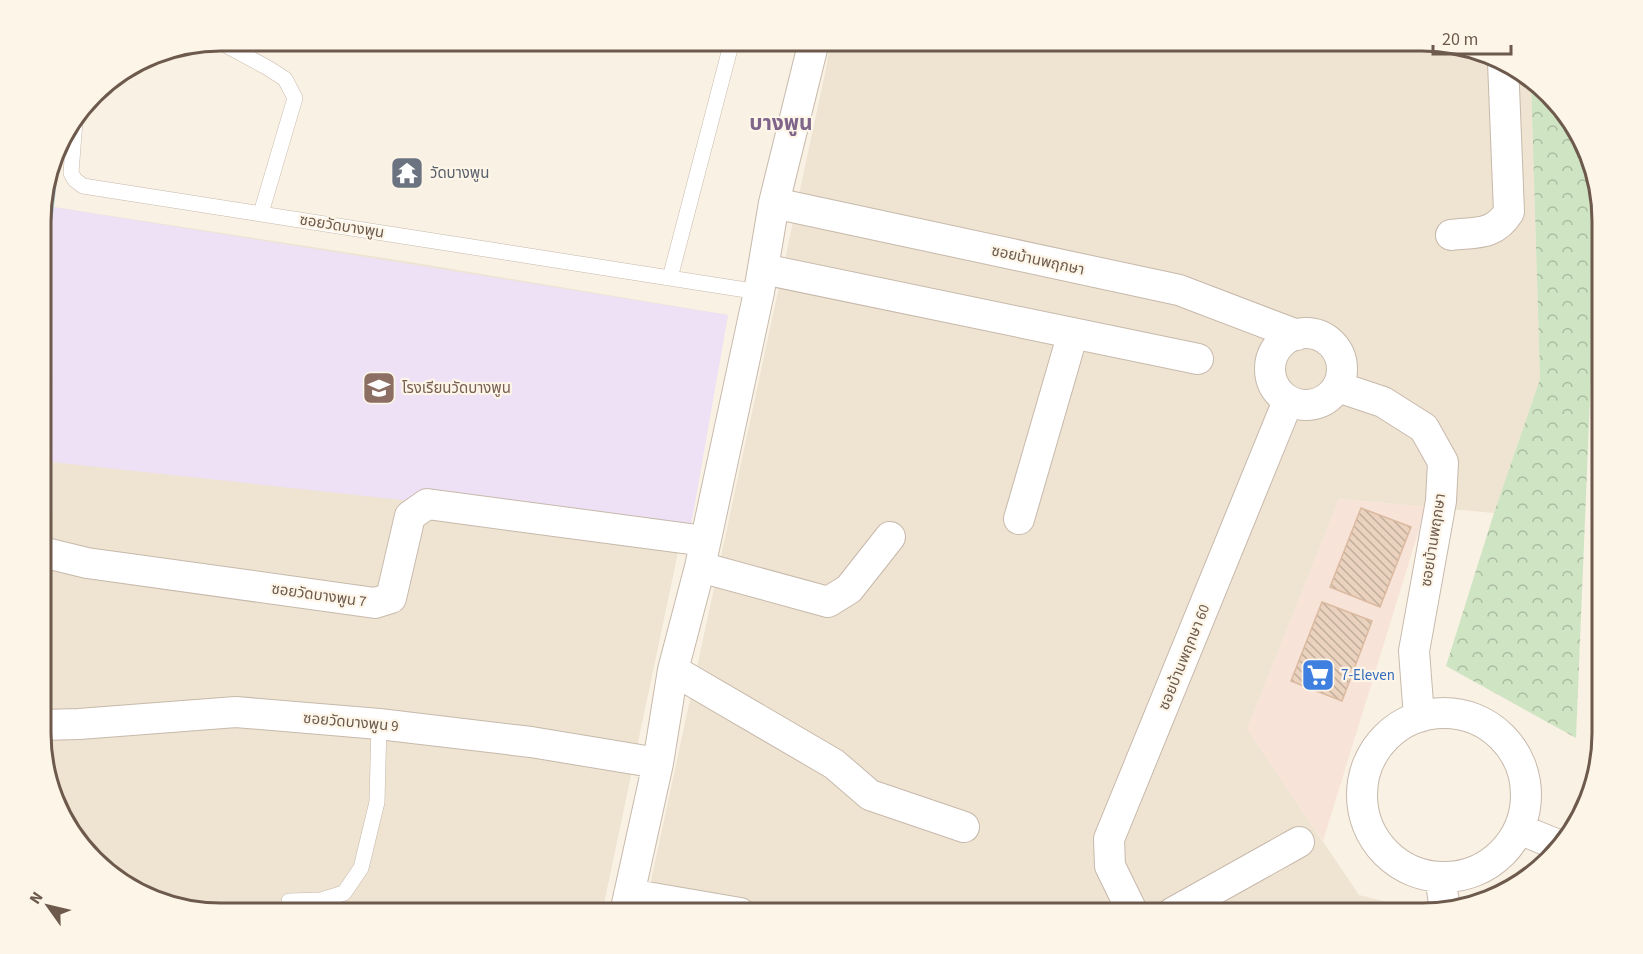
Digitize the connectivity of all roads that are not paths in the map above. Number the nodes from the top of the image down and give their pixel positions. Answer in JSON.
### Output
{"nodes":[{"id":1,"x":236,"y":51,"type":"edge"},
{"id":2,"x":729,"y":51,"type":"edge"},
{"id":3,"x":811,"y":51,"type":"edge"},
{"id":4,"x":1503,"y":72,"type":"edge"},
{"id":5,"x":74,"y":136,"type":"edge"},
{"id":6,"x":774,"y":203,"type":"junction"},
{"id":7,"x":261,"y":213,"type":"junction"},
{"id":8,"x":1451,"y":235,"type":"dead end"},
{"id":9,"x":670,"y":278,"type":"junction"},
{"id":10,"x":761,"y":280,"type":"junction"},
{"id":11,"x":1073,"y":333,"type":"junction"},
{"id":12,"x":1297,"y":334,"type":"junction"},
{"id":13,"x":1198,"y":359,"type":"dead end"},
{"id":14,"x":1338,"y":387,"type":"junction"},
{"id":15,"x":1288,"y":401,"type":"junction"},
{"id":16,"x":1019,"y":519,"type":"dead end"},
{"id":17,"x":890,"y":537,"type":"dead end"},
{"id":18,"x":51,"y":554,"type":"edge"},
{"id":19,"x":703,"y":554,"type":"junction"},
{"id":20,"x":673,"y":670,"type":"junction"},
{"id":21,"x":1419,"y":717,"type":"junction"},
{"id":22,"x":379,"y":724,"type":"junction"},
{"id":23,"x":51,"y":725,"type":"edge"},
{"id":24,"x":658,"y":763,"type":"junction"},
{"id":25,"x":964,"y":827,"type":"dead end"},
{"id":26,"x":1519,"y":829,"type":"junction"},
{"id":27,"x":1299,"y":842,"type":"dead end"},
{"id":28,"x":1552,"y":842,"type":"edge"},
{"id":29,"x":1440,"y":878,"type":"junction"},
{"id":30,"x":289,"y":901,"type":"dead end"},
{"id":31,"x":1444,"y":902,"type":"edge"},
{"id":32,"x":627,"y":903,"type":"edge"},
{"id":33,"x":1128,"y":903,"type":"edge"},
{"id":34,"x":1190,"y":903,"type":"edge"}],
"edges":[{"from":1,"to":7,"type":"lane"},
{"from":2,"to":9,"type":"lane"},
{"from":3,"to":6,"type":"street"},
{"from":4,"to":8,"type":"street"},
{"from":5,"to":7,"type":"lane","name":"ซอยวัดบางพูน"},
{"from":6,"to":10,"type":"street"},
{"from":6,"to":12,"type":"street","name":"ซอยบ้านพฤกษา"},
{"from":7,"to":9,"type":"lane","name":"ซอยวัดบางพูน"},
{"from":9,"to":10,"type":"lane","name":"ซอยวัดบางพูน"},
{"from":10,"to":11,"type":"street"},
{"from":10,"to":19,"type":"street"},
{"from":11,"to":13,"type":"street"},
{"from":11,"to":16,"type":"street"},
{"from":12,"to":14,"type":"street","name":"ซอยบ้านพฤกษา"},
{"from":12,"to":15,"type":"street"},
{"from":14,"to":15,"type":"street"},
{"from":14,"to":21,"type":"street","name":"ซอยบ้านพฤกษา"},
{"from":15,"to":33,"type":"street","name":"ซอยบ้านพฤกษา 60"},
{"from":17,"to":19,"type":"street"},
{"from":18,"to":19,"type":"street","name":"ซอยวัดบางพูน 7"},
{"from":19,"to":20,"type":"street"},
{"from":20,"to":24,"type":"street"},
{"from":20,"to":25,"type":"street"},
{"from":21,"to":26,"type":"street"},
{"from":21,"to":29,"type":"street"},
{"from":22,"to":23,"type":"street","name":"ซอยวัดบางพูน 9"},
{"from":22,"to":24,"type":"street","name":"ซอยวัดบางพูน 9"},
{"from":22,"to":30,"type":"lane"},
{"from":24,"to":32,"type":"street"},
{"from":26,"to":28,"type":"street"},
{"from":26,"to":29,"type":"street"},
{"from":27,"to":34,"type":"street"},
{"from":29,"to":31,"type":"street"}]}
